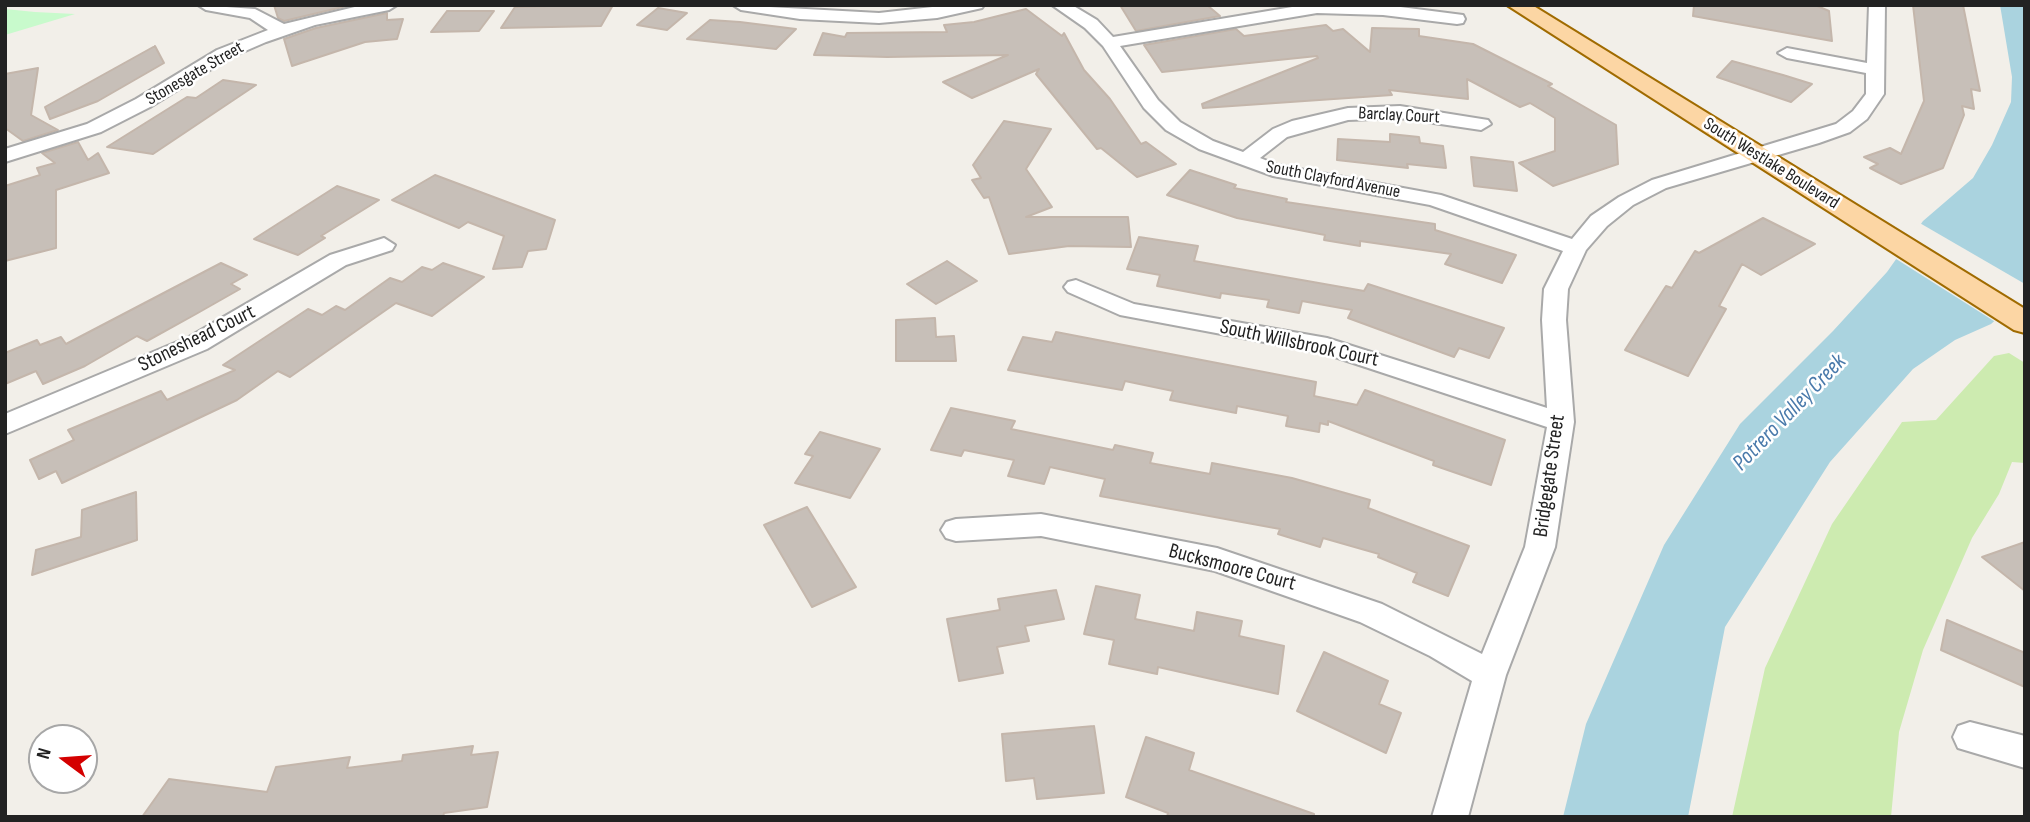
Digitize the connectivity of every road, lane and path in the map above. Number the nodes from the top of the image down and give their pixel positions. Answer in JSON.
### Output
{"nodes":[{"id":1,"x":206,"y":5,"type":"edge"},
{"id":2,"x":389,"y":5,"type":"edge"},
{"id":3,"x":741,"y":5,"type":"edge"},
{"id":4,"x":976,"y":5,"type":"edge"},
{"id":5,"x":1060,"y":5,"type":"edge"},
{"id":6,"x":1517,"y":5,"type":"edge"},
{"id":7,"x":1552,"y":5,"type":"edge"},
{"id":8,"x":1877,"y":5,"type":"edge"},
{"id":9,"x":1457,"y":19,"type":"dead end"},
{"id":10,"x":281,"y":30,"type":"junction"},
{"id":11,"x":1108,"y":43,"type":"junction"},
{"id":12,"x":1787,"y":53,"type":"dead end"},
{"id":13,"x":1877,"y":70,"type":"junction"},
{"id":14,"x":1482,"y":124,"type":"dead end"},
{"id":15,"x":1784,"y":146,"type":"junction"},
{"id":16,"x":1755,"y":154,"type":"junction"},
{"id":17,"x":5,"y":156,"type":"edge"},
{"id":18,"x":1244,"y":161,"type":"junction"},
{"id":19,"x":1901,"y":232,"type":"junction"},
{"id":20,"x":384,"y":245,"type":"dead end"},
{"id":21,"x":1576,"y":248,"type":"junction"},
{"id":22,"x":1076,"y":287,"type":"dead end"},
{"id":23,"x":2022,"y":312,"type":"edge"},
{"id":24,"x":1561,"y":422,"type":"junction"},
{"id":25,"x":5,"y":425,"type":"edge"},
{"id":26,"x":956,"y":530,"type":"dead end"},
{"id":27,"x":1490,"y":675,"type":"junction"},
{"id":28,"x":1970,"y":737,"type":"dead end"},
{"id":29,"x":2025,"y":752,"type":"edge"},
{"id":30,"x":1450,"y":817,"type":"edge"}],
"edges":[{"from":1,"to":10,"type":"street"},
{"from":2,"to":10,"type":"street","name":"Stonesgate Street"},
{"from":3,"to":4,"type":"street"},
{"from":5,"to":11,"type":"street","name":"South Clayford Avenue"},
{"from":6,"to":16,"type":"main road","name":"South Westlake Boulevard"},
{"from":7,"to":15,"type":"main road","name":"South Westlake Boulevard"},
{"from":8,"to":13,"type":"street","name":"Bridgegate Street"},
{"from":9,"to":11,"type":"street"},
{"from":10,"to":17,"type":"street","name":"Stonesgate Street"},
{"from":11,"to":18,"type":"street","name":"South Clayford Avenue"},
{"from":12,"to":13,"type":"street"},
{"from":13,"to":15,"type":"street","name":"Bridgegate Street"},
{"from":14,"to":18,"type":"street","name":"Barclay Court"},
{"from":15,"to":16,"type":"street","name":"Bridgegate Street"},
{"from":15,"to":19,"type":"main road","name":"South Westlake Boulevard"},
{"from":16,"to":19,"type":"main road","name":"South Westlake Boulevard"},
{"from":16,"to":21,"type":"street","name":"Bridgegate Street"},
{"from":18,"to":21,"type":"street","name":"South Clayford Avenue"},
{"from":19,"to":23,"type":"main road","name":"South Westlake Boulevard"},
{"from":20,"to":25,"type":"street","name":"Stoneshead Court"},
{"from":21,"to":24,"type":"street","name":"Bridgegate Street"},
{"from":22,"to":24,"type":"street","name":"South Willsbrook Court"},
{"from":24,"to":27,"type":"street","name":"Bridgegate Street"},
{"from":26,"to":27,"type":"street","name":"Bucksmoore Court"},
{"from":27,"to":30,"type":"street","name":"Bridgegate Street"},
{"from":28,"to":29,"type":"street"}]}
